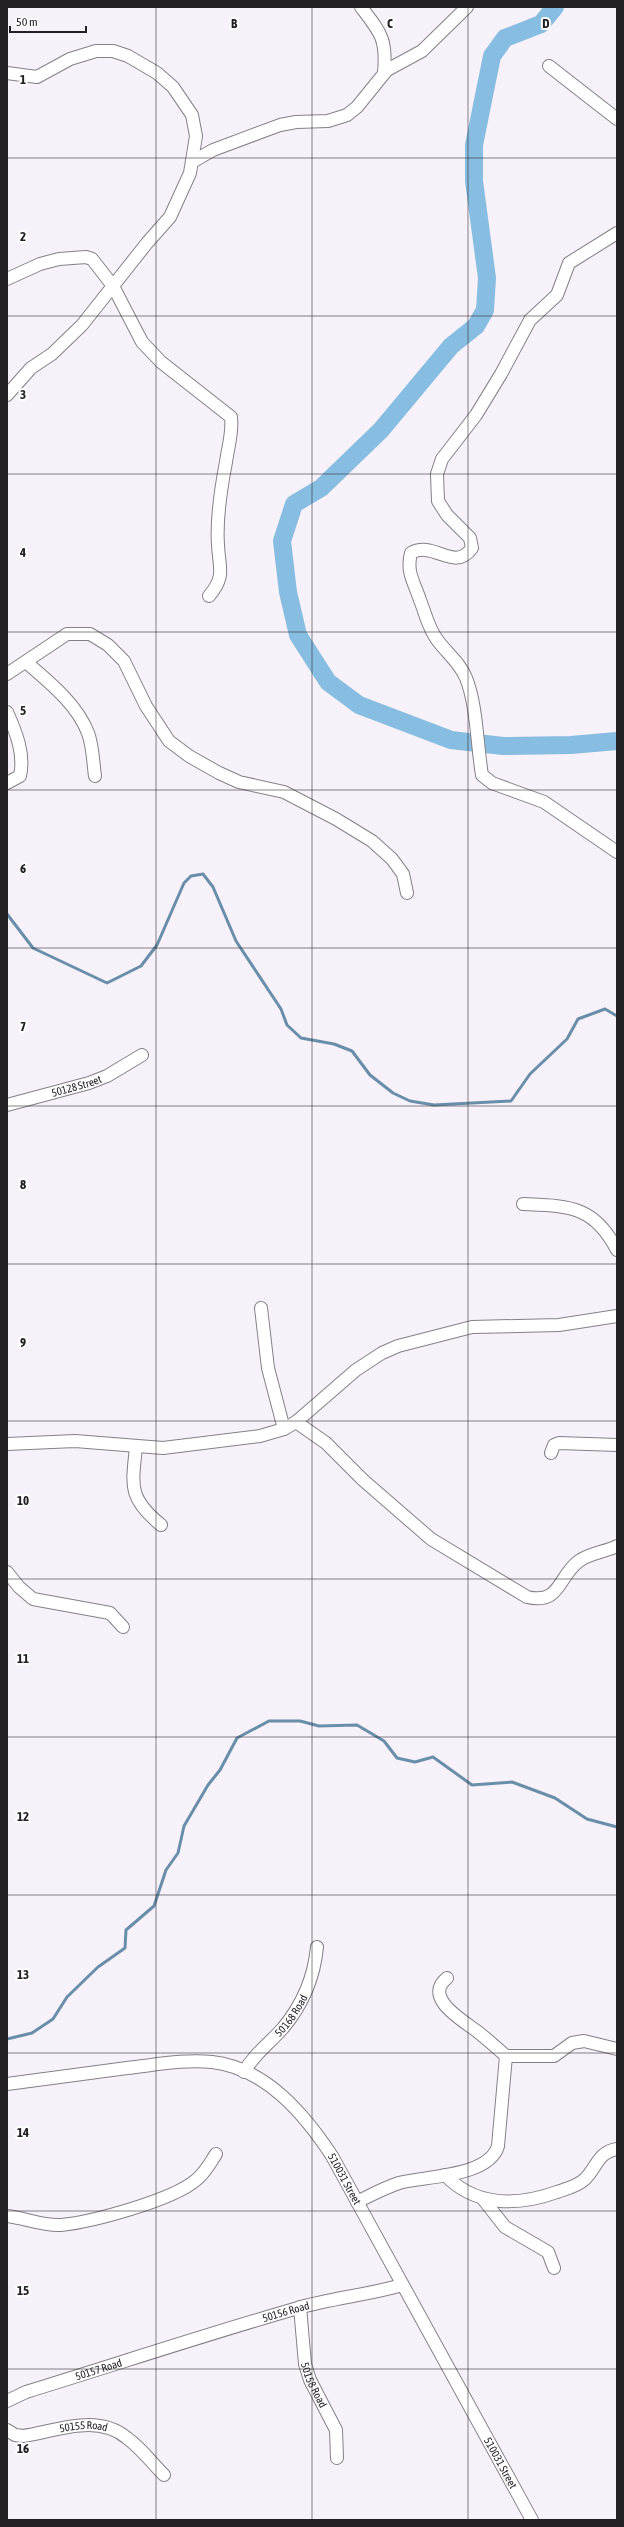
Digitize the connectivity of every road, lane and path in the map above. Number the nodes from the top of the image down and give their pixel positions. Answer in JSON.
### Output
{"nodes":[{"id":1,"x":361,"y":7,"type":"edge"},
{"id":2,"x":466,"y":7,"type":"edge"},
{"id":3,"x":549,"y":66,"type":"dead end"},
{"id":4,"x":7,"y":73,"type":"edge"},
{"id":5,"x":384,"y":73,"type":"junction"},
{"id":6,"x":617,"y":119,"type":"edge"},
{"id":7,"x":192,"y":162,"type":"junction"},
{"id":8,"x":617,"y":233,"type":"edge"},
{"id":9,"x":7,"y":279,"type":"edge"},
{"id":10,"x":113,"y":286,"type":"junction"},
{"id":11,"x":7,"y":395,"type":"edge"},
{"id":12,"x":209,"y":596,"type":"dead end"},
{"id":13,"x":26,"y":662,"type":"junction"},
{"id":14,"x":7,"y":674,"type":"edge"},
{"id":15,"x":7,"y":712,"type":"edge"},
{"id":16,"x":95,"y":776,"type":"dead end"},
{"id":17,"x":7,"y":783,"type":"edge"},
{"id":18,"x":617,"y":852,"type":"edge"},
{"id":19,"x":407,"y":893,"type":"dead end"},
{"id":20,"x":142,"y":1055,"type":"dead end"},
{"id":21,"x":7,"y":1105,"type":"edge"},
{"id":22,"x":523,"y":1204,"type":"dead end"},
{"id":23,"x":617,"y":1250,"type":"edge"},
{"id":24,"x":261,"y":1308,"type":"dead end"},
{"id":25,"x":617,"y":1316,"type":"edge"},
{"id":26,"x":296,"y":1422,"type":"junction"},
{"id":27,"x":284,"y":1430,"type":"junction"},
{"id":28,"x":7,"y":1444,"type":"edge"},
{"id":29,"x":617,"y":1445,"type":"edge"},
{"id":30,"x":136,"y":1447,"type":"junction"},
{"id":31,"x":551,"y":1453,"type":"dead end"},
{"id":32,"x":161,"y":1525,"type":"dead end"},
{"id":33,"x":617,"y":1546,"type":"edge"},
{"id":34,"x":7,"y":1572,"type":"edge"},
{"id":35,"x":123,"y":1627,"type":"dead end"},
{"id":36,"x":317,"y":1947,"type":"dead end"},
{"id":37,"x":447,"y":1978,"type":"dead end"},
{"id":38,"x":617,"y":2049,"type":"edge"},
{"id":39,"x":506,"y":2056,"type":"junction"},
{"id":40,"x":244,"y":2072,"type":"junction"},
{"id":41,"x":7,"y":2084,"type":"edge"},
{"id":42,"x":617,"y":2149,"type":"edge"},
{"id":43,"x":216,"y":2154,"type":"dead end"},
{"id":44,"x":446,"y":2175,"type":"junction"},
{"id":45,"x":483,"y":2199,"type":"junction"},
{"id":46,"x":357,"y":2202,"type":"junction"},
{"id":47,"x":7,"y":2216,"type":"edge"},
{"id":48,"x":554,"y":2268,"type":"dead end"},
{"id":49,"x":402,"y":2285,"type":"junction"},
{"id":50,"x":300,"y":2307,"type":"junction"},
{"id":51,"x":171,"y":2347,"type":"joint"},
{"id":52,"x":7,"y":2401,"type":"edge"},
{"id":53,"x":7,"y":2430,"type":"edge"},
{"id":54,"x":337,"y":2458,"type":"dead end"},
{"id":55,"x":164,"y":2475,"type":"dead end"},
{"id":56,"x":532,"y":2520,"type":"edge"}],
"edges":[{"from":1,"to":5,"type":"street"},
{"from":2,"to":5,"type":"street"},
{"from":3,"to":6,"type":"street"},
{"from":4,"to":7,"type":"street"},
{"from":5,"to":7,"type":"street"},
{"from":7,"to":10,"type":"street"},
{"from":8,"to":18,"type":"street"},
{"from":9,"to":10,"type":"street"},
{"from":10,"to":11,"type":"street"},
{"from":10,"to":12,"type":"street"},
{"from":13,"to":14,"type":"street"},
{"from":13,"to":16,"type":"street"},
{"from":13,"to":19,"type":"street"},
{"from":15,"to":17,"type":"street"},
{"from":20,"to":21,"type":"street","name":"50128 Street"},
{"from":22,"to":23,"type":"street"},
{"from":24,"to":27,"type":"street"},
{"from":25,"to":26,"type":"street"},
{"from":26,"to":27,"type":"street"},
{"from":26,"to":33,"type":"street"},
{"from":27,"to":30,"type":"street"},
{"from":28,"to":30,"type":"street"},
{"from":29,"to":31,"type":"street"},
{"from":30,"to":32,"type":"street"},
{"from":34,"to":35,"type":"street"},
{"from":36,"to":40,"type":"street","name":"50168 Road"},
{"from":37,"to":39,"type":"street"},
{"from":38,"to":39,"type":"street"},
{"from":39,"to":44,"type":"street"},
{"from":40,"to":41,"type":"street","name":"510031 Street"},
{"from":40,"to":46,"type":"street","name":"510031 Street"},
{"from":42,"to":45,"type":"street"},
{"from":43,"to":47,"type":"street"},
{"from":44,"to":45,"type":"street"},
{"from":44,"to":46,"type":"street"},
{"from":45,"to":48,"type":"street"},
{"from":46,"to":49,"type":"street","name":"510031 Street"},
{"from":49,"to":50,"type":"street","name":"50156 Road"},
{"from":49,"to":56,"type":"street","name":"510031 Street"},
{"from":50,"to":51,"type":"street","name":"50156 Road"},
{"from":50,"to":54,"type":"street","name":"50158 Road"},
{"from":51,"to":52,"type":"street","name":"50157 Road"},
{"from":53,"to":55,"type":"street","name":"50155 Road"}]}
